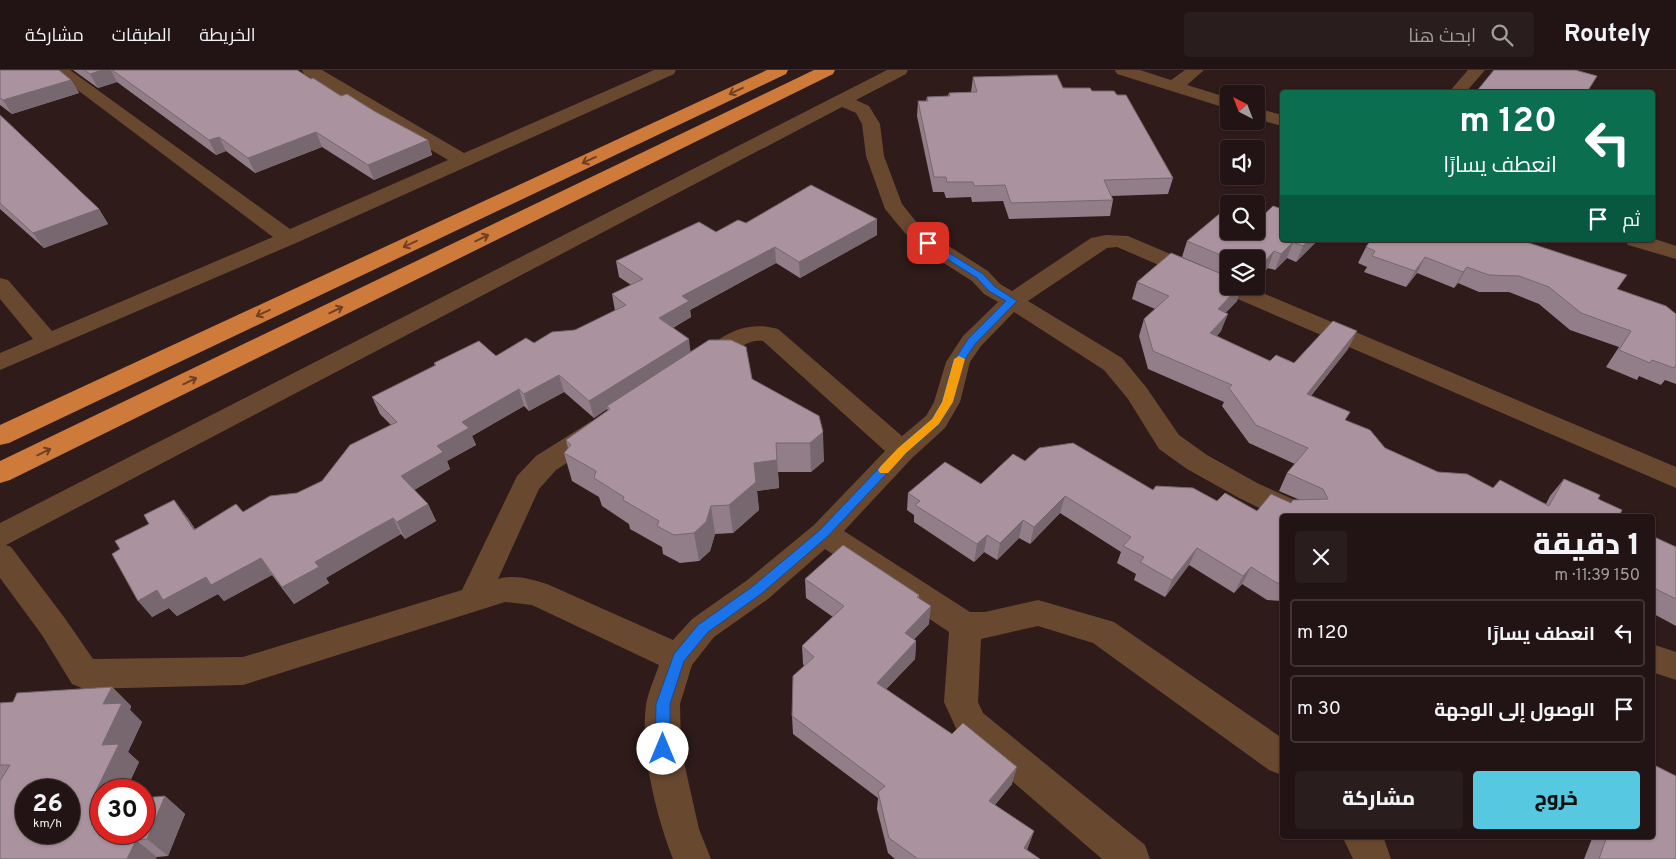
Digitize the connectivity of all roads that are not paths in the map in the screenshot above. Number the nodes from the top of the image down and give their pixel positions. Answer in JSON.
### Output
{"nodes":[{"id":1,"x":59,"y":70,"type":"edge"},
{"id":2,"x":347,"y":70,"type":"edge"},
{"id":3,"x":668,"y":70,"type":"edge"},
{"id":4,"x":780,"y":70,"type":"edge"},
{"id":5,"x":827,"y":70,"type":"edge"},
{"id":6,"x":900,"y":70,"type":"edge"},
{"id":7,"x":1123,"y":70,"type":"edge"},
{"id":8,"x":1196,"y":70,"type":"edge"},
{"id":9,"x":1477,"y":70,"type":"edge"},
{"id":10,"x":317,"y":74,"type":"edge"},
{"id":11,"x":1174,"y":86,"type":"junction"},
{"id":12,"x":1459,"y":90,"type":"edge"},
{"id":13,"x":842,"y":100,"type":"junction"},
{"id":14,"x":1220,"y":101,"type":"edge"},
{"id":15,"x":1265,"y":116,"type":"edge"},
{"id":16,"x":1280,"y":120,"type":"edge"},
{"id":17,"x":463,"y":161,"type":"junction"},
{"id":18,"x":288,"y":238,"type":"junction"},
{"id":19,"x":1642,"y":242,"type":"edge"},
{"id":20,"x":1643,"y":242,"type":"edge"},
{"id":21,"x":1676,"y":249,"type":"edge"},
{"id":22,"x":1676,"y":253,"type":"edge"},
{"id":23,"x":0,"y":284,"type":"edge"},
{"id":24,"x":1012,"y":301,"type":"junction"},
{"id":25,"x":48,"y":341,"type":"junction"},
{"id":26,"x":0,"y":362,"type":"edge"},
{"id":27,"x":679,"y":377,"type":"edge"},
{"id":28,"x":621,"y":415,"type":"edge"},
{"id":29,"x":0,"y":436,"type":"edge"},
{"id":30,"x":902,"y":450,"type":"junction"},
{"id":31,"x":0,"y":473,"type":"edge"},
{"id":32,"x":1676,"y":478,"type":"edge"},
{"id":33,"x":1299,"y":514,"type":"edge"},
{"id":34,"x":824,"y":533,"type":"junction"},
{"id":35,"x":0,"y":536,"type":"edge"},
{"id":36,"x":0,"y":555,"type":"edge"},
{"id":37,"x":473,"y":599,"type":"junction"},
{"id":38,"x":964,"y":626,"type":"junction"},
{"id":39,"x":678,"y":658,"type":"junction"},
{"id":40,"x":1655,"y":659,"type":"edge"},
{"id":41,"x":1676,"y":666,"type":"edge"},
{"id":42,"x":1280,"y":757,"type":"edge"},
{"id":43,"x":1363,"y":839,"type":"edge"},
{"id":44,"x":692,"y":859,"type":"edge"},
{"id":45,"x":1131,"y":859,"type":"edge"},
{"id":46,"x":1372,"y":859,"type":"edge"}],
"edges":[{"from":1,"to":18,"type":"street"},
{"from":2,"to":10,"type":"street"},
{"from":3,"to":17,"type":"street"},
{"from":4,"to":29,"type":"highway","one_way":true},
{"from":31,"to":5,"type":"highway","one_way":true},
{"from":6,"to":13,"type":"street"},
{"from":7,"to":11,"type":"street"},
{"from":8,"to":11,"type":"street"},
{"from":9,"to":12,"type":"street"},
{"from":10,"to":17,"type":"street"},
{"from":11,"to":14,"type":"street"},
{"from":13,"to":24,"type":"street"},
{"from":13,"to":35,"type":"street"},
{"from":15,"to":16,"type":"street"},
{"from":17,"to":18,"type":"street"},
{"from":18,"to":25,"type":"street"},
{"from":19,"to":22,"type":"street"},
{"from":20,"to":21,"type":"street"},
{"from":23,"to":25,"type":"street"},
{"from":24,"to":30,"type":"street"},
{"from":24,"to":32,"type":"street"},
{"from":24,"to":33,"type":"street"},
{"from":25,"to":26,"type":"street"},
{"from":27,"to":30,"type":"street"},
{"from":28,"to":37,"type":"street"},
{"from":30,"to":34,"type":"street"},
{"from":34,"to":38,"type":"street"},
{"from":34,"to":39,"type":"street"},
{"from":36,"to":37,"type":"street"},
{"from":37,"to":39,"type":"street"},
{"from":38,"to":42,"type":"street"},
{"from":38,"to":45,"type":"street"},
{"from":39,"to":44,"type":"street"},
{"from":40,"to":41,"type":"street"},
{"from":43,"to":46,"type":"street"}]}
